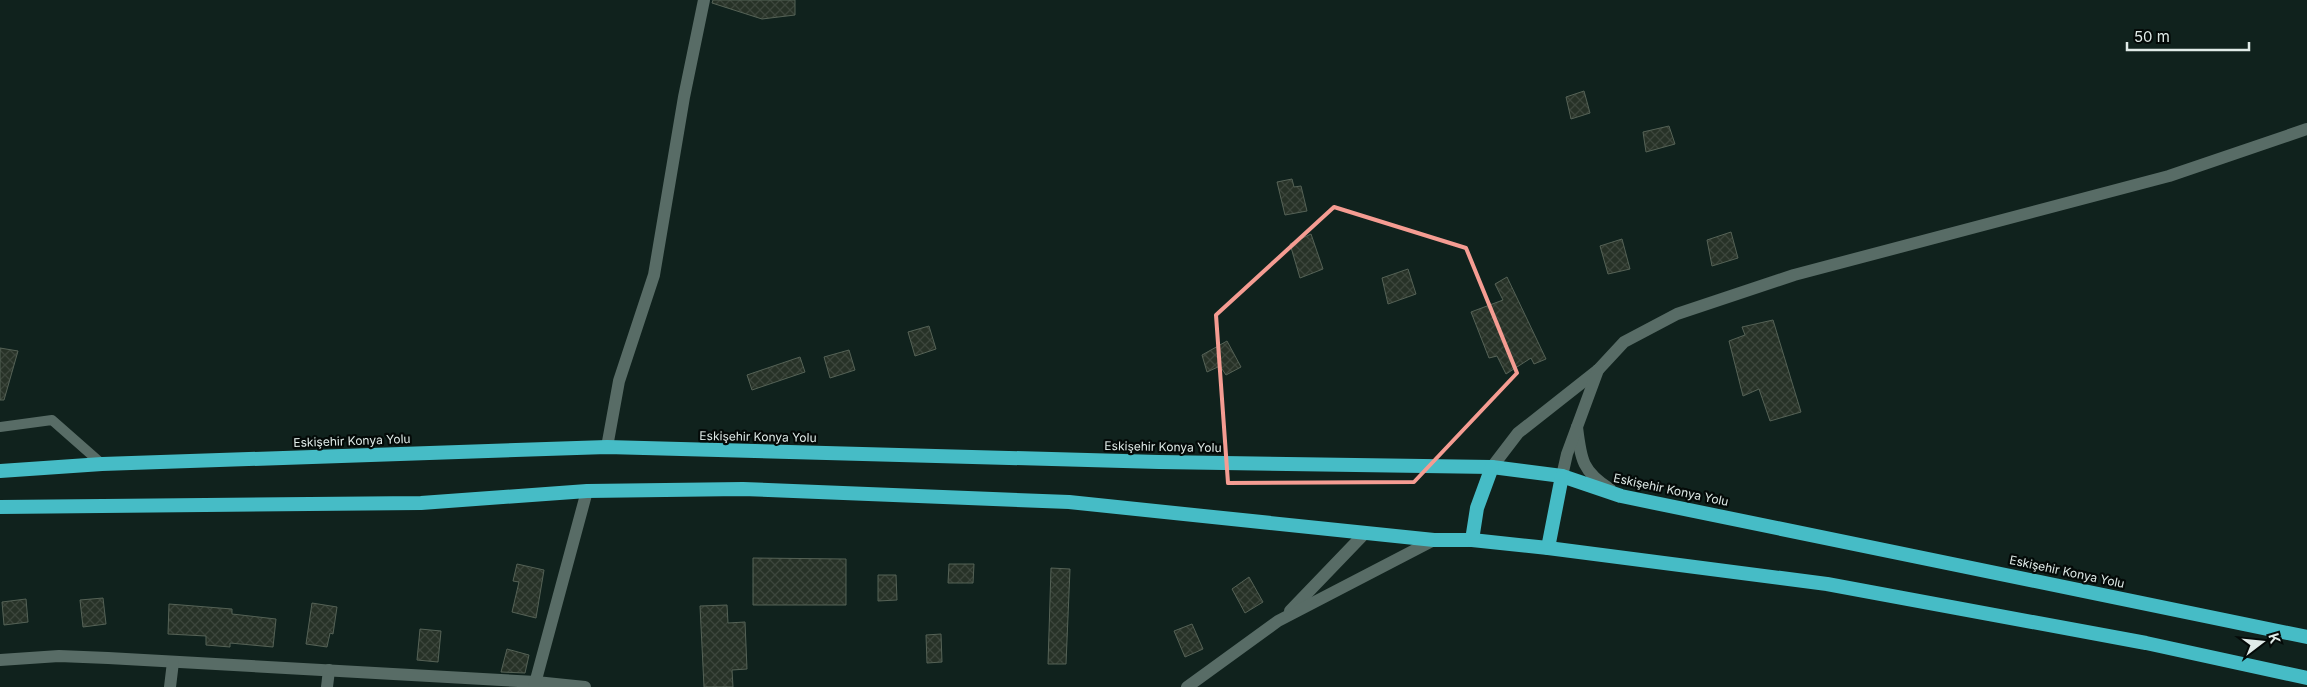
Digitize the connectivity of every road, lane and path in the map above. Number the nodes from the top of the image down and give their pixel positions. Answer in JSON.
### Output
{"nodes":[{"id":1,"x":704,"y":0,"type":"edge"},
{"id":2,"x":2307,"y":129,"type":"edge"},
{"id":3,"x":1598,"y":370,"type":"junction"},
{"id":4,"x":1577,"y":424,"type":"junction"},
{"id":5,"x":0,"y":427,"type":"edge"},
{"id":6,"x":607,"y":447,"type":"junction"},
{"id":7,"x":102,"y":464,"type":"junction"},
{"id":8,"x":1492,"y":466,"type":"junction"},
{"id":9,"x":0,"y":471,"type":"edge"},
{"id":10,"x":1562,"y":476,"type":"junction"},
{"id":11,"x":587,"y":491,"type":"junction"},
{"id":12,"x":1621,"y":496,"type":"junction"},
{"id":13,"x":0,"y":507,"type":"edge"},
{"id":14,"x":1365,"y":533,"type":"junction"},
{"id":15,"x":1434,"y":540,"type":"junction"},
{"id":16,"x":1472,"y":540,"type":"junction"},
{"id":17,"x":1548,"y":548,"type":"junction"},
{"id":18,"x":1281,"y":620,"type":"junction"},
{"id":19,"x":2307,"y":637,"type":"edge"},
{"id":20,"x":0,"y":660,"type":"edge"},
{"id":21,"x":173,"y":662,"type":"junction"},
{"id":22,"x":329,"y":670,"type":"junction"},
{"id":23,"x":2307,"y":678,"type":"edge"},
{"id":24,"x":535,"y":685,"type":"edge"},
{"id":25,"x":170,"y":687,"type":"edge"},
{"id":26,"x":327,"y":687,"type":"edge"},
{"id":27,"x":585,"y":687,"type":"edge"},
{"id":28,"x":1187,"y":687,"type":"edge"}],
"edges":[{"from":1,"to":6,"type":"street"},
{"from":2,"to":3,"type":"street"},
{"from":3,"to":4,"type":"street"},
{"from":3,"to":8,"type":"street"},
{"from":4,"to":10,"type":"street"},
{"from":4,"to":12,"type":"street"},
{"from":5,"to":7,"type":"lane"},
{"from":6,"to":7,"type":"highway","name":"Eskişehir Konya Yolu"},
{"from":6,"to":8,"type":"highway","name":"Eskişehir Konya Yolu"},
{"from":7,"to":9,"type":"highway","name":"Eskişehir Konya Yolu"},
{"from":8,"to":10,"type":"highway","name":"Eskişehir Konya Yolu"},
{"from":8,"to":16,"type":"highway"},
{"from":10,"to":12,"type":"highway","name":"Eskişehir Konya Yolu"},
{"from":10,"to":17,"type":"highway"},
{"from":11,"to":13,"type":"highway"},
{"from":11,"to":14,"type":"highway"},
{"from":11,"to":24,"type":"street"},
{"from":12,"to":19,"type":"highway","name":"Eskişehir Konya Yolu"},
{"from":14,"to":15,"type":"highway"},
{"from":14,"to":18,"type":"street"},
{"from":15,"to":16,"type":"highway"},
{"from":15,"to":18,"type":"street"},
{"from":16,"to":17,"type":"highway"},
{"from":17,"to":23,"type":"highway"},
{"from":18,"to":28,"type":"street"},
{"from":20,"to":21,"type":"street"},
{"from":21,"to":22,"type":"street"},
{"from":21,"to":25,"type":"street"},
{"from":22,"to":24,"type":"street"},
{"from":22,"to":26,"type":"street"},
{"from":24,"to":27,"type":"street"}]}
